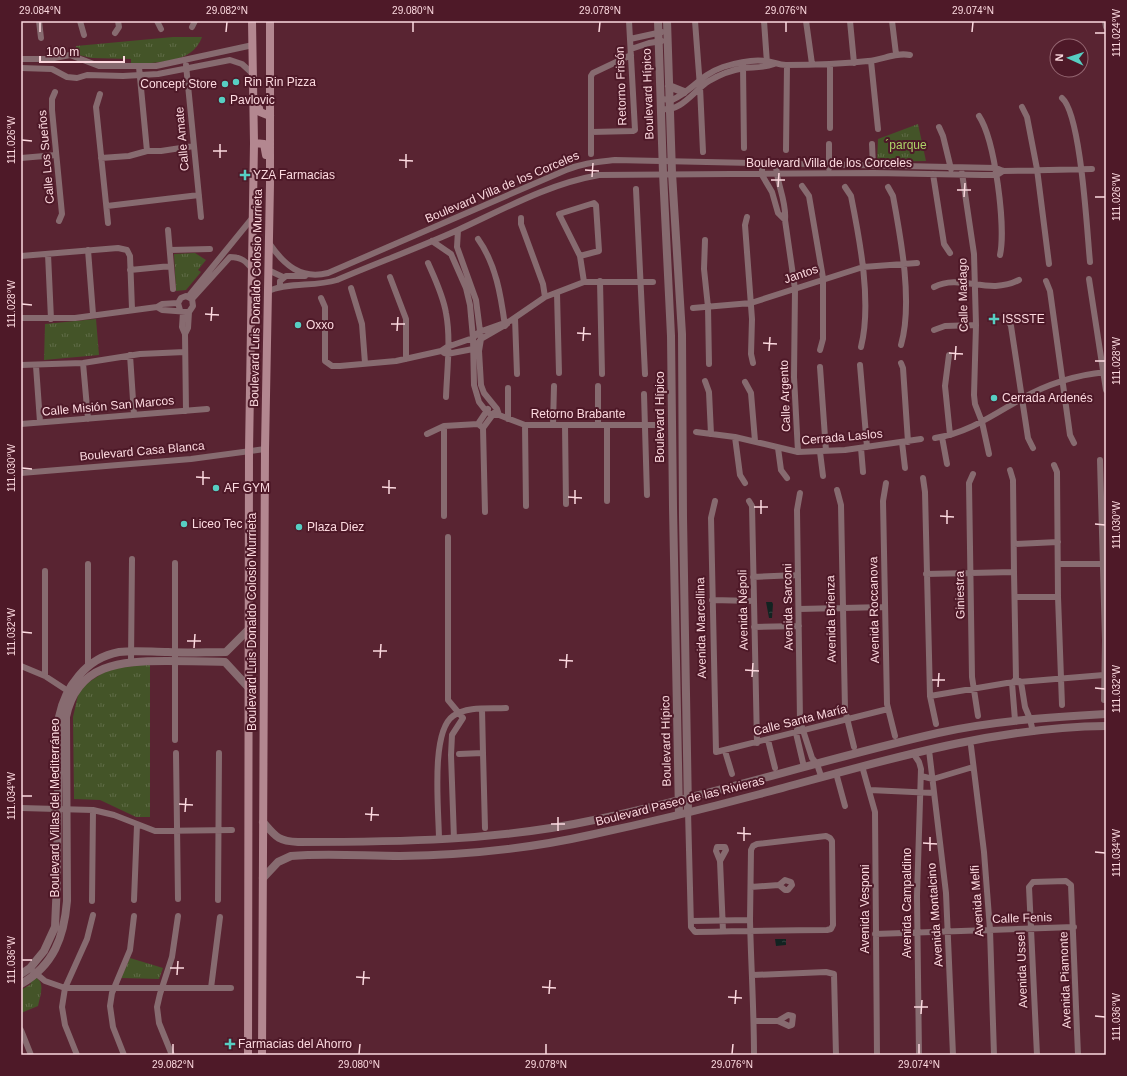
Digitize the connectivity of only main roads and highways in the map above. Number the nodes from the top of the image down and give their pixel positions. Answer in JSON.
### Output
{"nodes":[{"id":1,"x":252,"y":21,"type":"edge"},
{"id":2,"x":270,"y":21,"type":"edge"},
{"id":3,"x":253,"y":84,"type":"junction"},
{"id":4,"x":270,"y":116,"type":"junction"},
{"id":5,"x":254,"y":143,"type":"junction"},
{"id":6,"x":270,"y":212,"type":"junction"},
{"id":7,"x":249,"y":760,"type":"junction"},
{"id":8,"x":263,"y":760,"type":"junction"},
{"id":9,"x":248,"y":1055,"type":"edge"},
{"id":10,"x":262,"y":1055,"type":"edge"}],
"edges":[{"from":1,"to":3,"type":"main road","name":"Boulevard Luis Donaldo Colosio Murrieta"},
{"from":2,"to":4,"type":"main road","name":"Boulevard Luis Donaldo Colosio Murrieta"},
{"from":3,"to":4,"type":"main road"},
{"from":3,"to":5,"type":"main road","name":"Boulevard Luis Donaldo Colosio Murrieta"},
{"from":4,"to":6,"type":"main road","name":"Boulevard Luis Donaldo Colosio Murrieta"},
{"from":5,"to":6,"type":"main road"},
{"from":5,"to":7,"type":"main road","name":"Boulevard Luis Donaldo Colosio Murrieta"},
{"from":6,"to":8,"type":"main road","name":"Boulevard Luis Donaldo Colosio Murrieta"},
{"from":7,"to":8,"type":"main road"},
{"from":7,"to":9,"type":"main road","name":"Boulevard Luis Donaldo Colosio Murrieta"},
{"from":8,"to":10,"type":"main road","name":"Boulevard Luis Donaldo Colosio Murrieta"}]}
